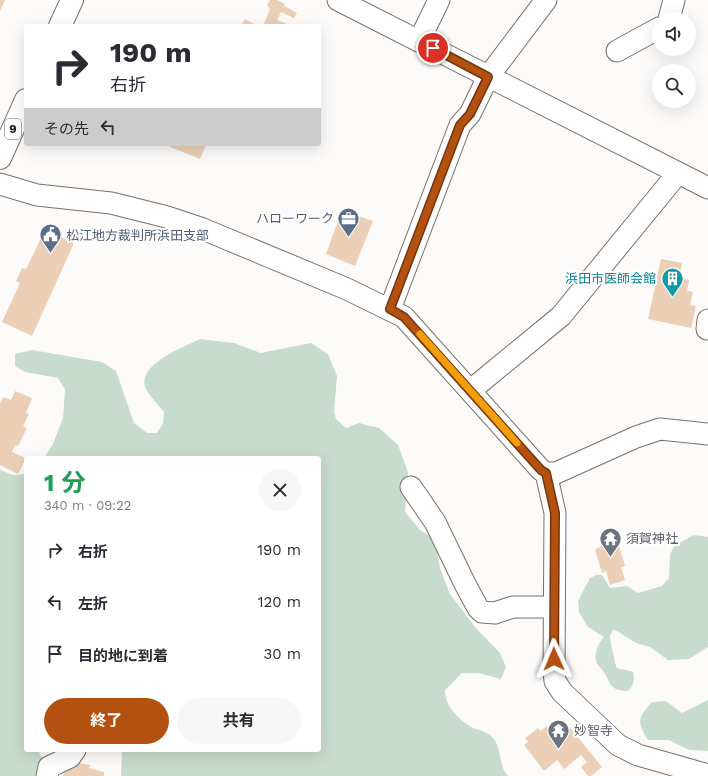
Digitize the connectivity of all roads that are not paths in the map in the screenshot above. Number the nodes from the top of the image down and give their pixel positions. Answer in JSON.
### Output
{"nodes":[{"id":1,"x":72,"y":0,"type":"edge"},
{"id":2,"x":439,"y":0,"type":"edge"},
{"id":3,"x":546,"y":0,"type":"edge"},
{"id":4,"x":674,"y":0,"type":"edge"},
{"id":5,"x":342,"y":1,"type":"edge"},
{"id":6,"x":671,"y":12,"type":"edge"},
{"id":7,"x":61,"y":24,"type":"edge"},
{"id":8,"x":652,"y":32,"type":"edge"},
{"id":9,"x":419,"y":41,"type":"junction"},
{"id":10,"x":617,"y":51,"type":"dead end"},
{"id":11,"x":488,"y":77,"type":"junction"},
{"id":12,"x":24,"y":104,"type":"edge"},
{"id":13,"x":0,"y":158,"type":"edge"},
{"id":14,"x":678,"y":173,"type":"junction"},
{"id":15,"x":0,"y":184,"type":"edge"},
{"id":16,"x":708,"y":188,"type":"edge"},
{"id":17,"x":390,"y":309,"type":"junction"},
{"id":18,"x":471,"y":390,"type":"junction"},
{"id":19,"x":708,"y":434,"type":"edge"},
{"id":20,"x":546,"y":473,"type":"junction"},
{"id":21,"x":411,"y":487,"type":"dead end"},
{"id":22,"x":553,"y":607,"type":"junction"},
{"id":23,"x":74,"y":752,"type":"edge"},
{"id":24,"x":50,"y":763,"type":"edge"},
{"id":25,"x":708,"y":775,"type":"edge"}],
"edges":[{"from":1,"to":7,"type":"highway"},
{"from":2,"to":9,"type":"street"},
{"from":3,"to":11,"type":"street"},
{"from":4,"to":6,"type":"street"},
{"from":5,"to":9,"type":"street"},
{"from":8,"to":10,"type":"street"},
{"from":9,"to":11,"type":"street"},
{"from":11,"to":14,"type":"street"},
{"from":11,"to":17,"type":"street"},
{"from":12,"to":13,"type":"highway","number":"9"},
{"from":14,"to":16,"type":"street"},
{"from":14,"to":18,"type":"street"},
{"from":15,"to":17,"type":"street"},
{"from":17,"to":18,"type":"street"},
{"from":18,"to":20,"type":"street"},
{"from":19,"to":20,"type":"street"},
{"from":20,"to":22,"type":"street"},
{"from":21,"to":22,"type":"street"},
{"from":22,"to":25,"type":"street"},
{"from":23,"to":24,"type":"street"}]}
